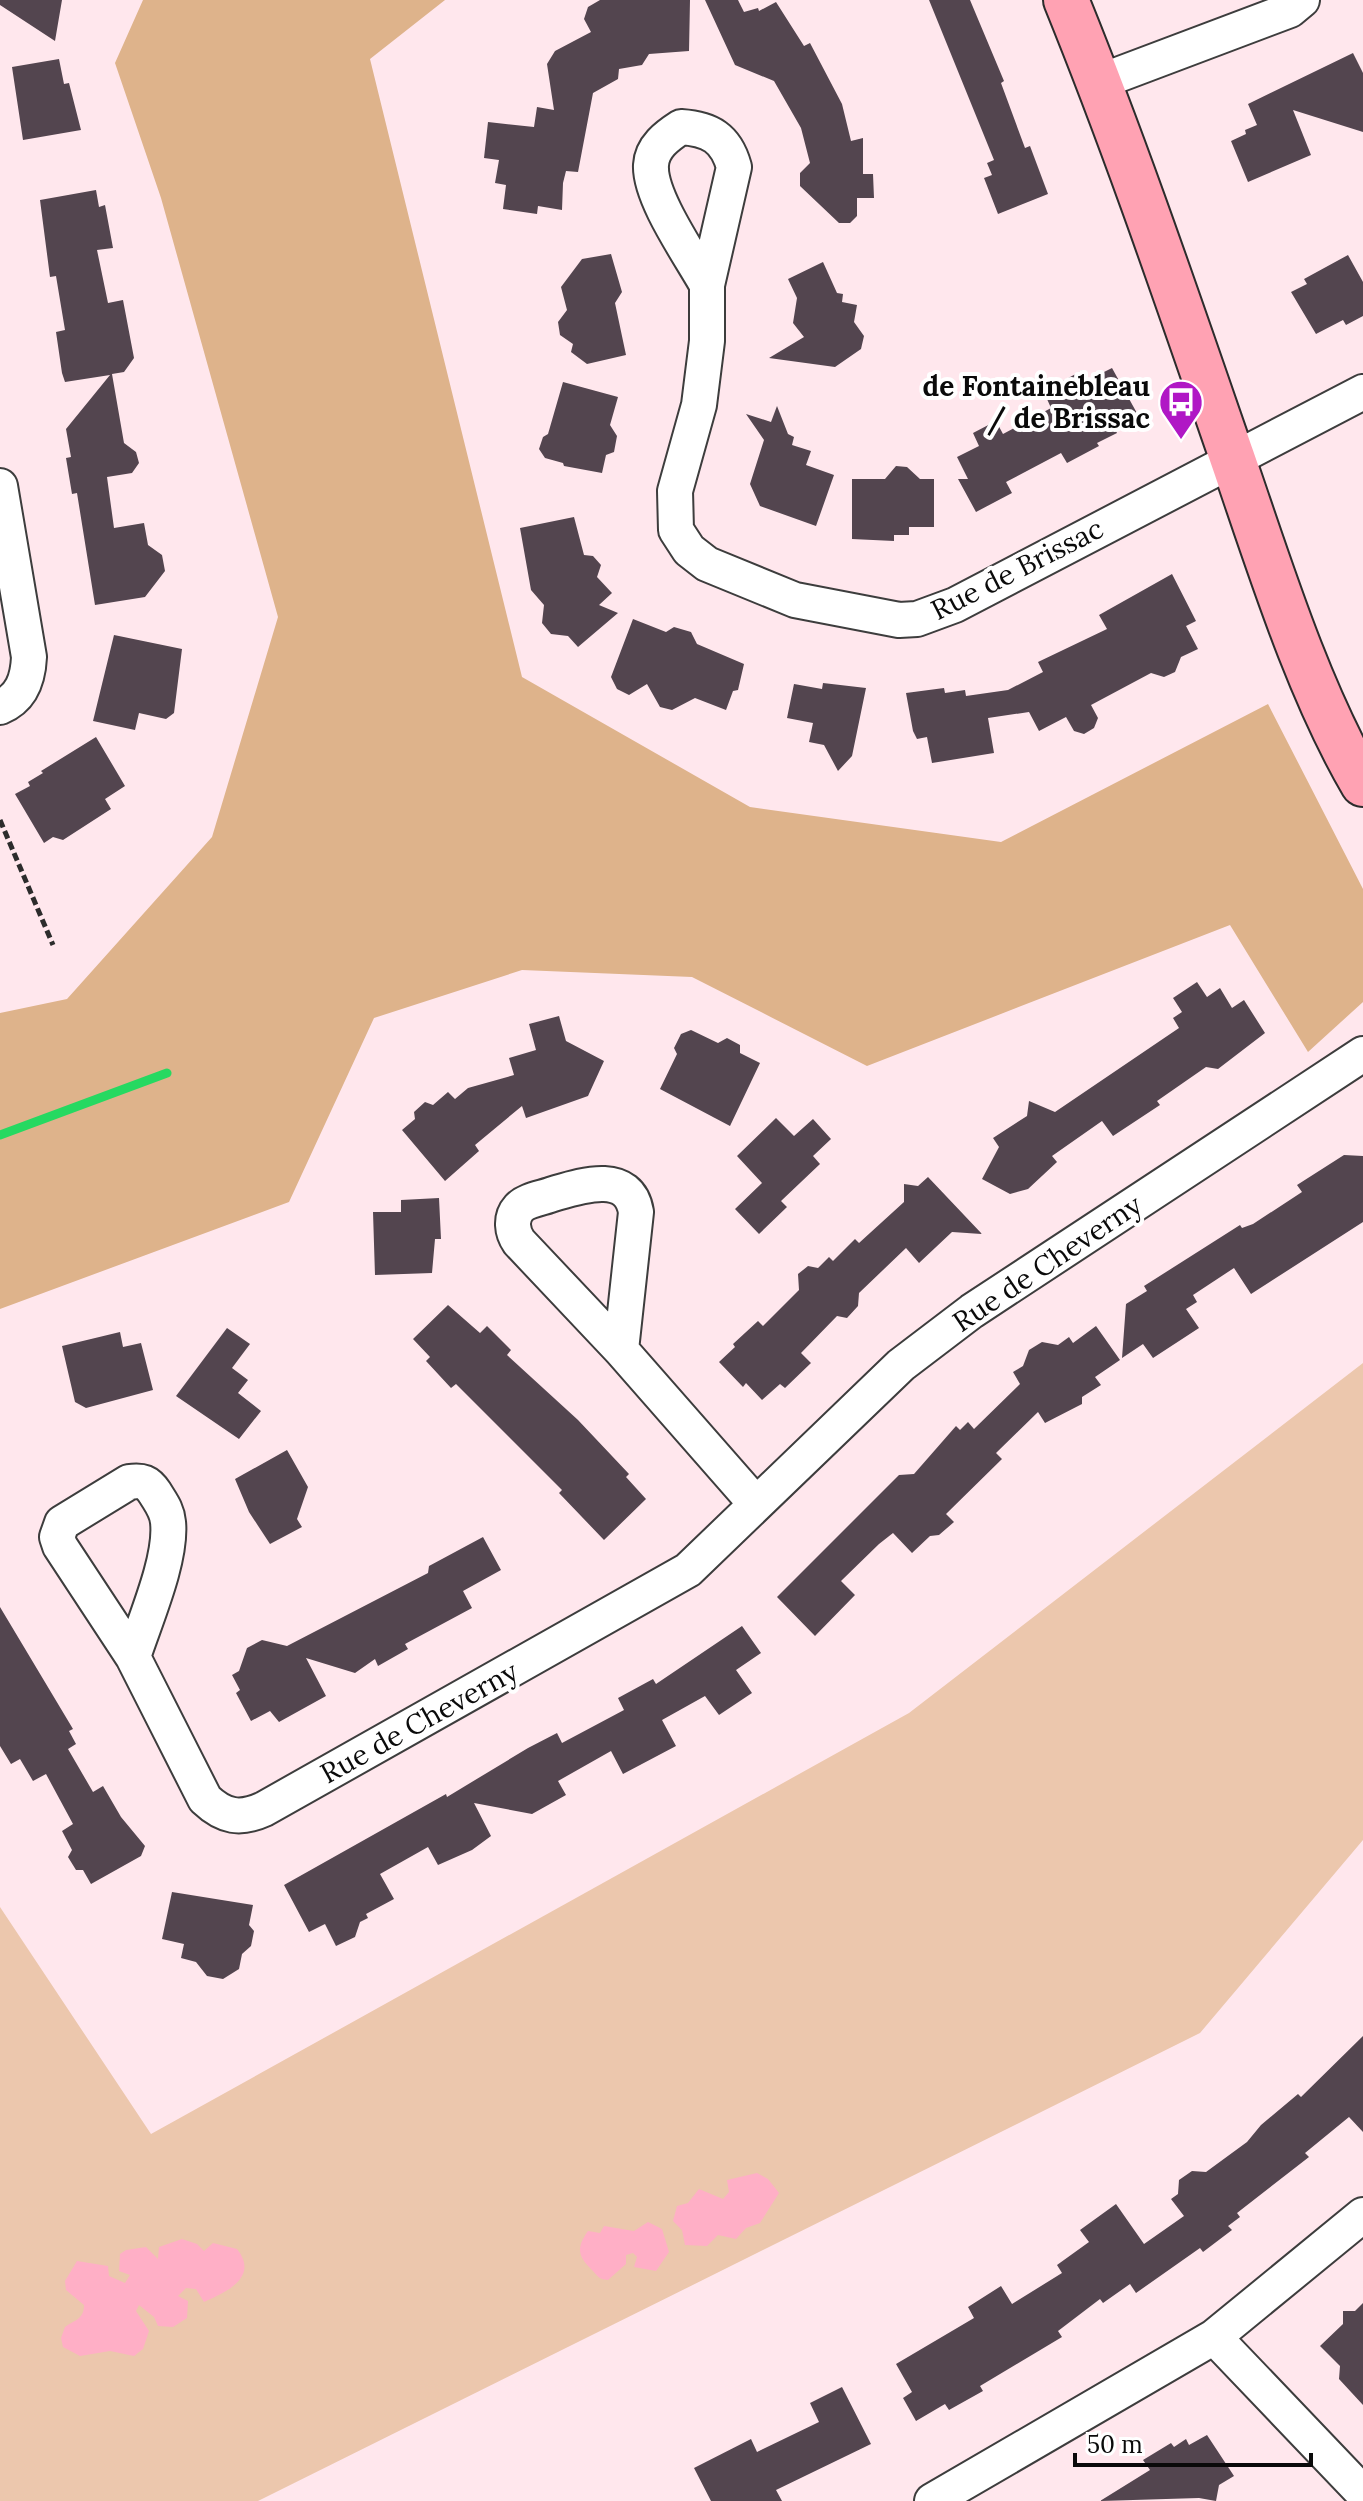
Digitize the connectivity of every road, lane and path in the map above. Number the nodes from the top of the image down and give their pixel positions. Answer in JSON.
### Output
{"nodes":[{"id":1,"x":1066,"y":0,"type":"edge"},
{"id":2,"x":1302,"y":0,"type":"edge"},
{"id":3,"x":1099,"y":82,"type":"junction"},
{"id":4,"x":707,"y":285,"type":"dead end"},
{"id":5,"x":1363,"y":392,"type":"edge"},
{"id":6,"x":1232,"y":458,"type":"junction"},
{"id":7,"x":0,"y":486,"type":"edge"},
{"id":8,"x":0,"y":707,"type":"edge"},
{"id":9,"x":1363,"y":784,"type":"edge"},
{"id":10,"x":0,"y":820,"type":"edge"},
{"id":11,"x":53,"y":945,"type":"dead end"},
{"id":12,"x":1363,"y":1054,"type":"edge"},
{"id":13,"x":621,"y":1350,"type":"junction"},
{"id":14,"x":756,"y":1504,"type":"junction"},
{"id":15,"x":133,"y":1657,"type":"junction"},
{"id":16,"x":1363,"y":2215,"type":"edge"},
{"id":17,"x":1214,"y":2337,"type":"junction"},
{"id":18,"x":1363,"y":2493,"type":"edge"},
{"id":19,"x":932,"y":2501,"type":"edge"}],
"edges":[{"from":1,"to":3,"type":"street"},
{"from":2,"to":3,"type":"street"},
{"from":3,"to":6,"type":"street"},
{"from":4,"to":6,"type":"street","name":"Rue de Brissac"},
{"from":5,"to":6,"type":"street","name":"Rue de Brissac"},
{"from":6,"to":9,"type":"street"},
{"from":7,"to":8,"type":"street"},
{"from":10,"to":11,"type":"path"},
{"from":12,"to":14,"type":"street","name":"Rue de Cheverny"},
{"from":13,"to":13,"type":"street"},
{"from":13,"to":14,"type":"street"},
{"from":14,"to":15,"type":"street","name":"Rue de Cheverny"},
{"from":15,"to":15,"type":"street","name":"Rue de Cheverny"},
{"from":16,"to":17,"type":"street"},
{"from":17,"to":18,"type":"street"},
{"from":17,"to":19,"type":"street"}]}
